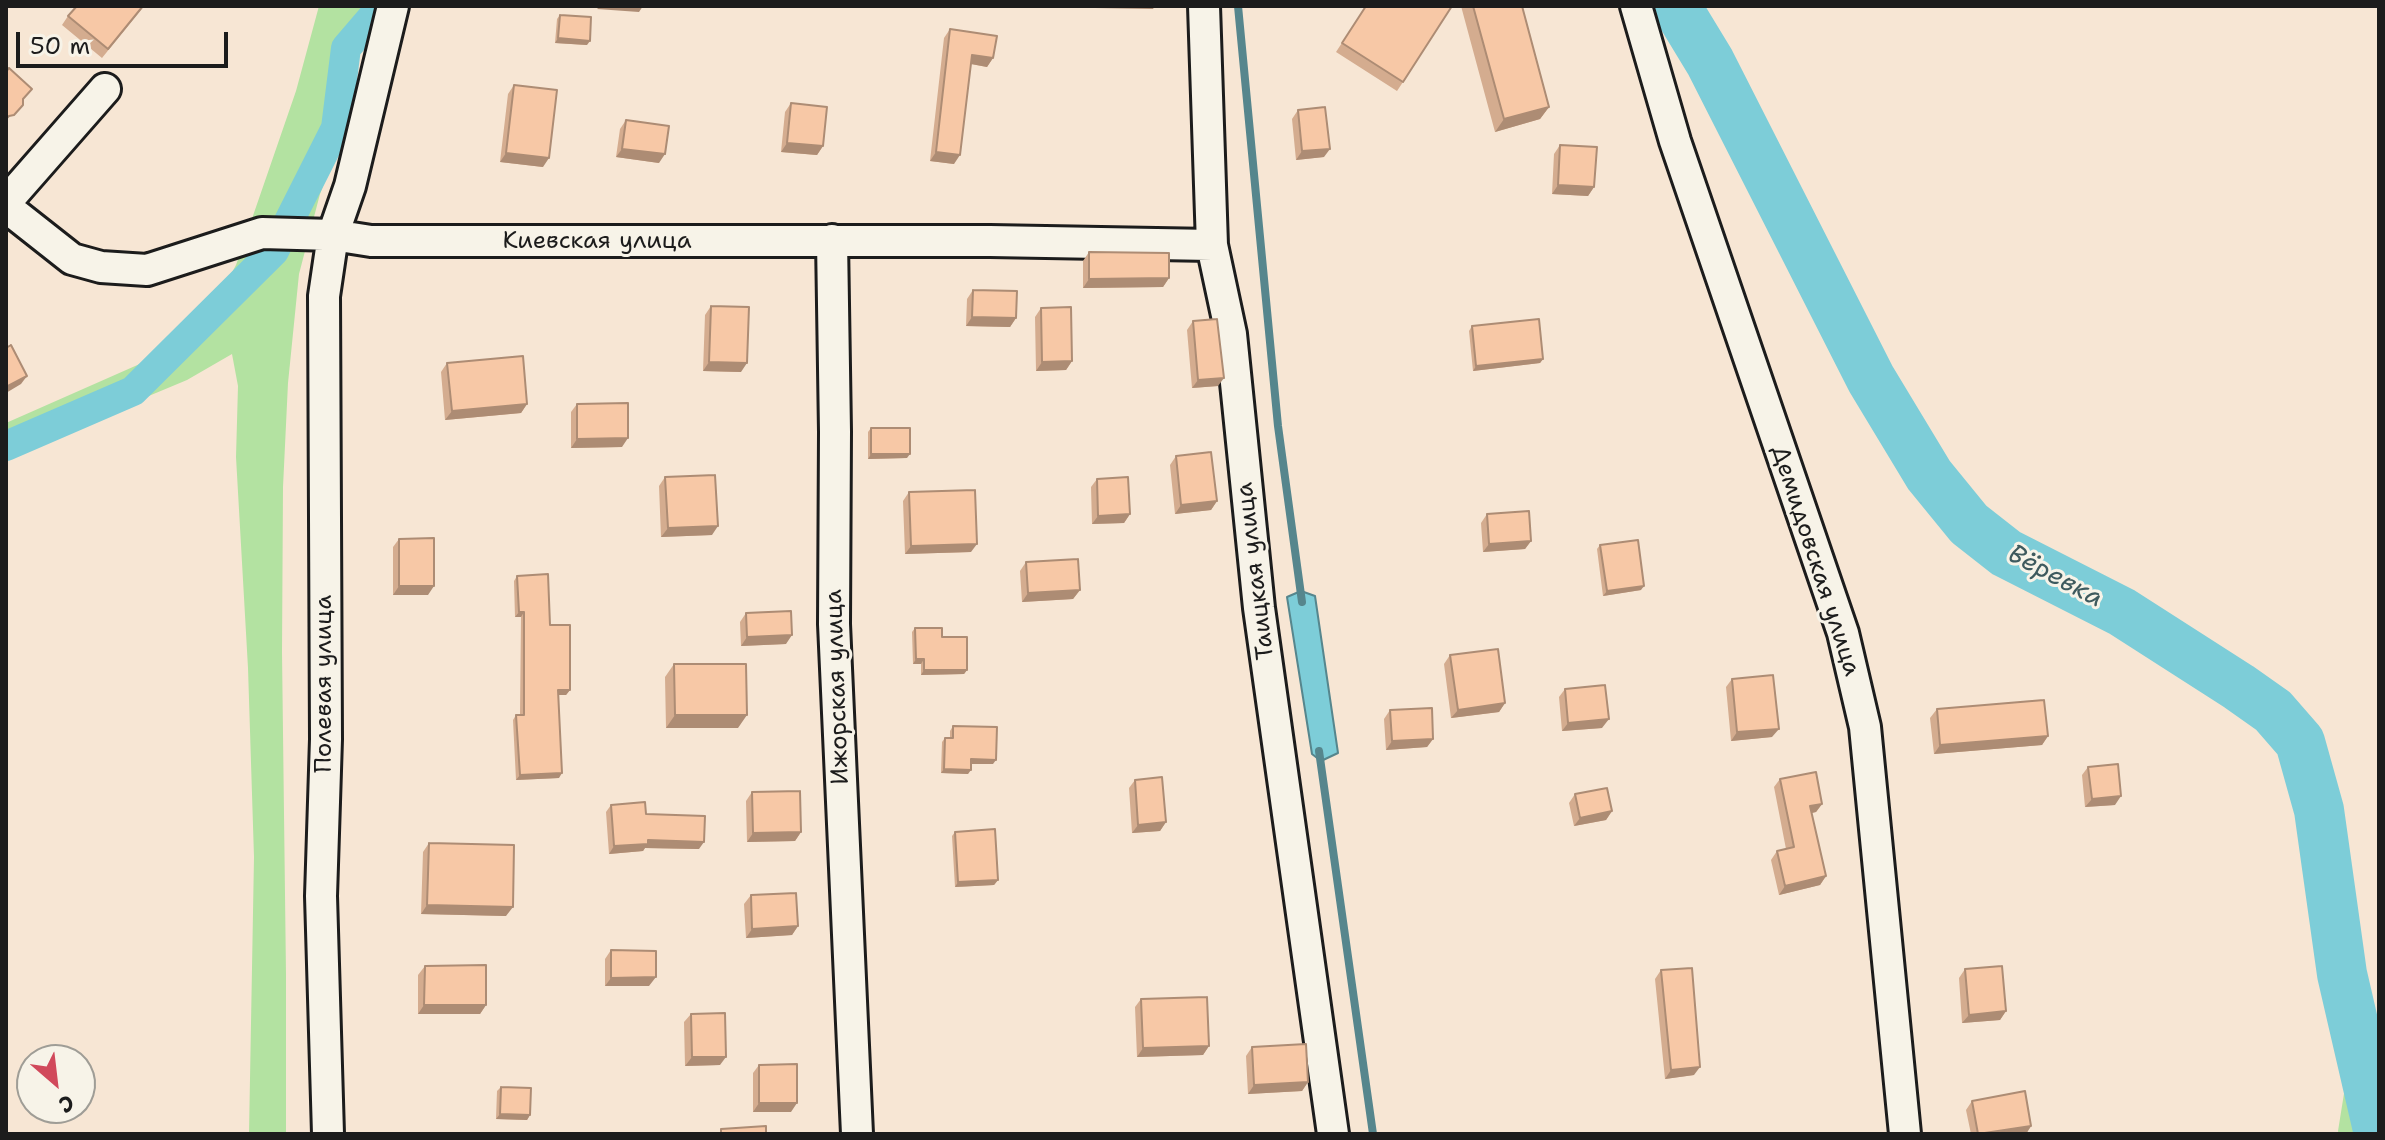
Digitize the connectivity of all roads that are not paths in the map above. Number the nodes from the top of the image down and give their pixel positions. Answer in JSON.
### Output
{"nodes":[{"id":1,"x":393,"y":6,"type":"edge"},
{"id":2,"x":1204,"y":6,"type":"edge"},
{"id":3,"x":1636,"y":6,"type":"edge"},
{"id":4,"x":105,"y":89,"type":"dead end"},
{"id":5,"x":6,"y":204,"type":"edge"},
{"id":6,"x":333,"y":235,"type":"junction"},
{"id":7,"x":832,"y":240,"type":"junction"},
{"id":8,"x":1212,"y":245,"type":"junction"},
{"id":9,"x":328,"y":1134,"type":"edge"},
{"id":10,"x":857,"y":1134,"type":"edge"},
{"id":11,"x":1333,"y":1134,"type":"edge"},
{"id":12,"x":1905,"y":1134,"type":"edge"}],
"edges":[{"from":1,"to":6,"type":"street","name":"Полевая улица"},
{"from":2,"to":8,"type":"street","name":"Таицкая улица"},
{"from":3,"to":12,"type":"street","name":"Демидовская улица"},
{"from":4,"to":5,"type":"street"},
{"from":5,"to":6,"type":"street","name":"Киевская улица"},
{"from":6,"to":7,"type":"street","name":"Киевская улица"},
{"from":6,"to":9,"type":"street","name":"Полевая улица"},
{"from":7,"to":8,"type":"street","name":"Киевская улица"},
{"from":7,"to":10,"type":"street","name":"Ижорская улица"},
{"from":8,"to":11,"type":"street","name":"Таицкая улица"}]}
